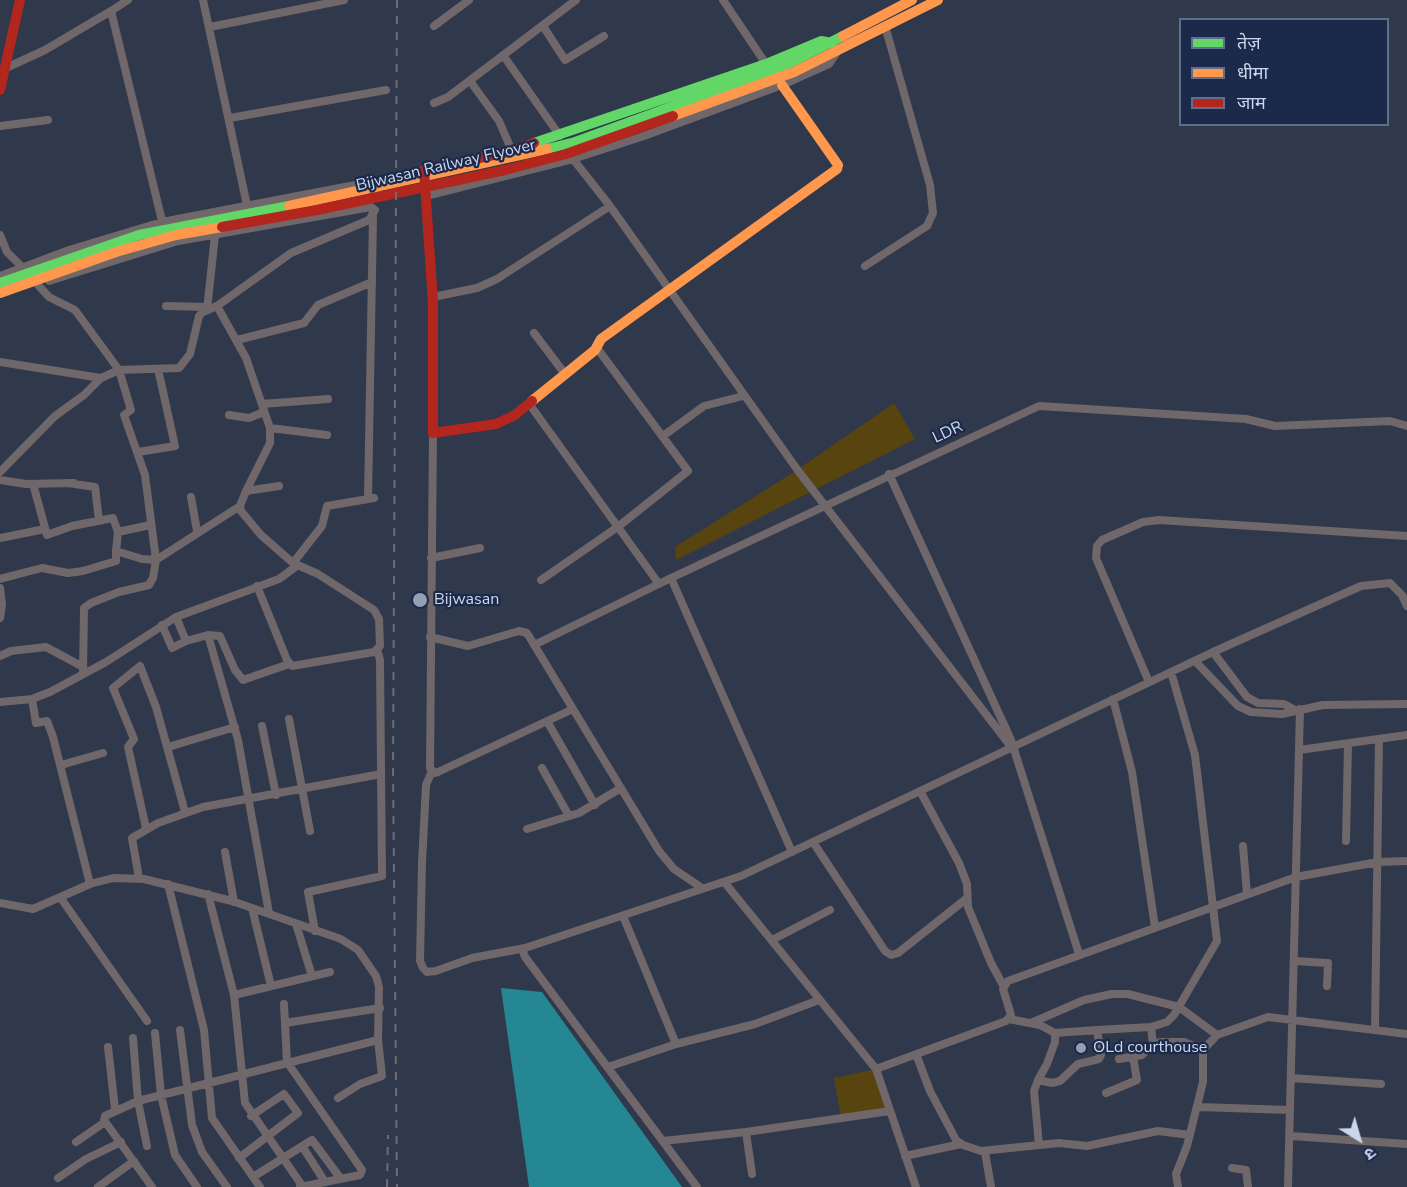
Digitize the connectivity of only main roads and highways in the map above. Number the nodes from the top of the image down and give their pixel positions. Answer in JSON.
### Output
{"nodes":[{"id":1,"x":20,"y":0,"type":"edge"},
{"id":2,"x":912,"y":0,"type":"edge"},
{"id":3,"x":938,"y":0,"type":"edge"},
{"id":4,"x":899,"y":13,"type":"junction"},
{"id":5,"x":832,"y":46,"type":"junction"},
{"id":6,"x":782,"y":85,"type":"road end"},
{"id":7,"x":0,"y":90,"type":"edge"},
{"id":8,"x":1,"y":287,"type":"edge"}],
"edges":[{"from":1,"to":7,"type":"main road"},
{"from":2,"to":4,"type":"main road"},
{"from":3,"to":4,"type":"main road"},
{"from":4,"to":5,"type":"main road"},
{"from":4,"to":5,"type":"main road","name":"Bijwasan Railway Flyover"},
{"from":5,"to":6,"type":"main road"},
{"from":5,"to":8,"type":"main road","name":"Bijwasan Railway Flyover"},
{"from":5,"to":8,"type":"main road","name":"Bijwasan Railway Flyover"}]}
